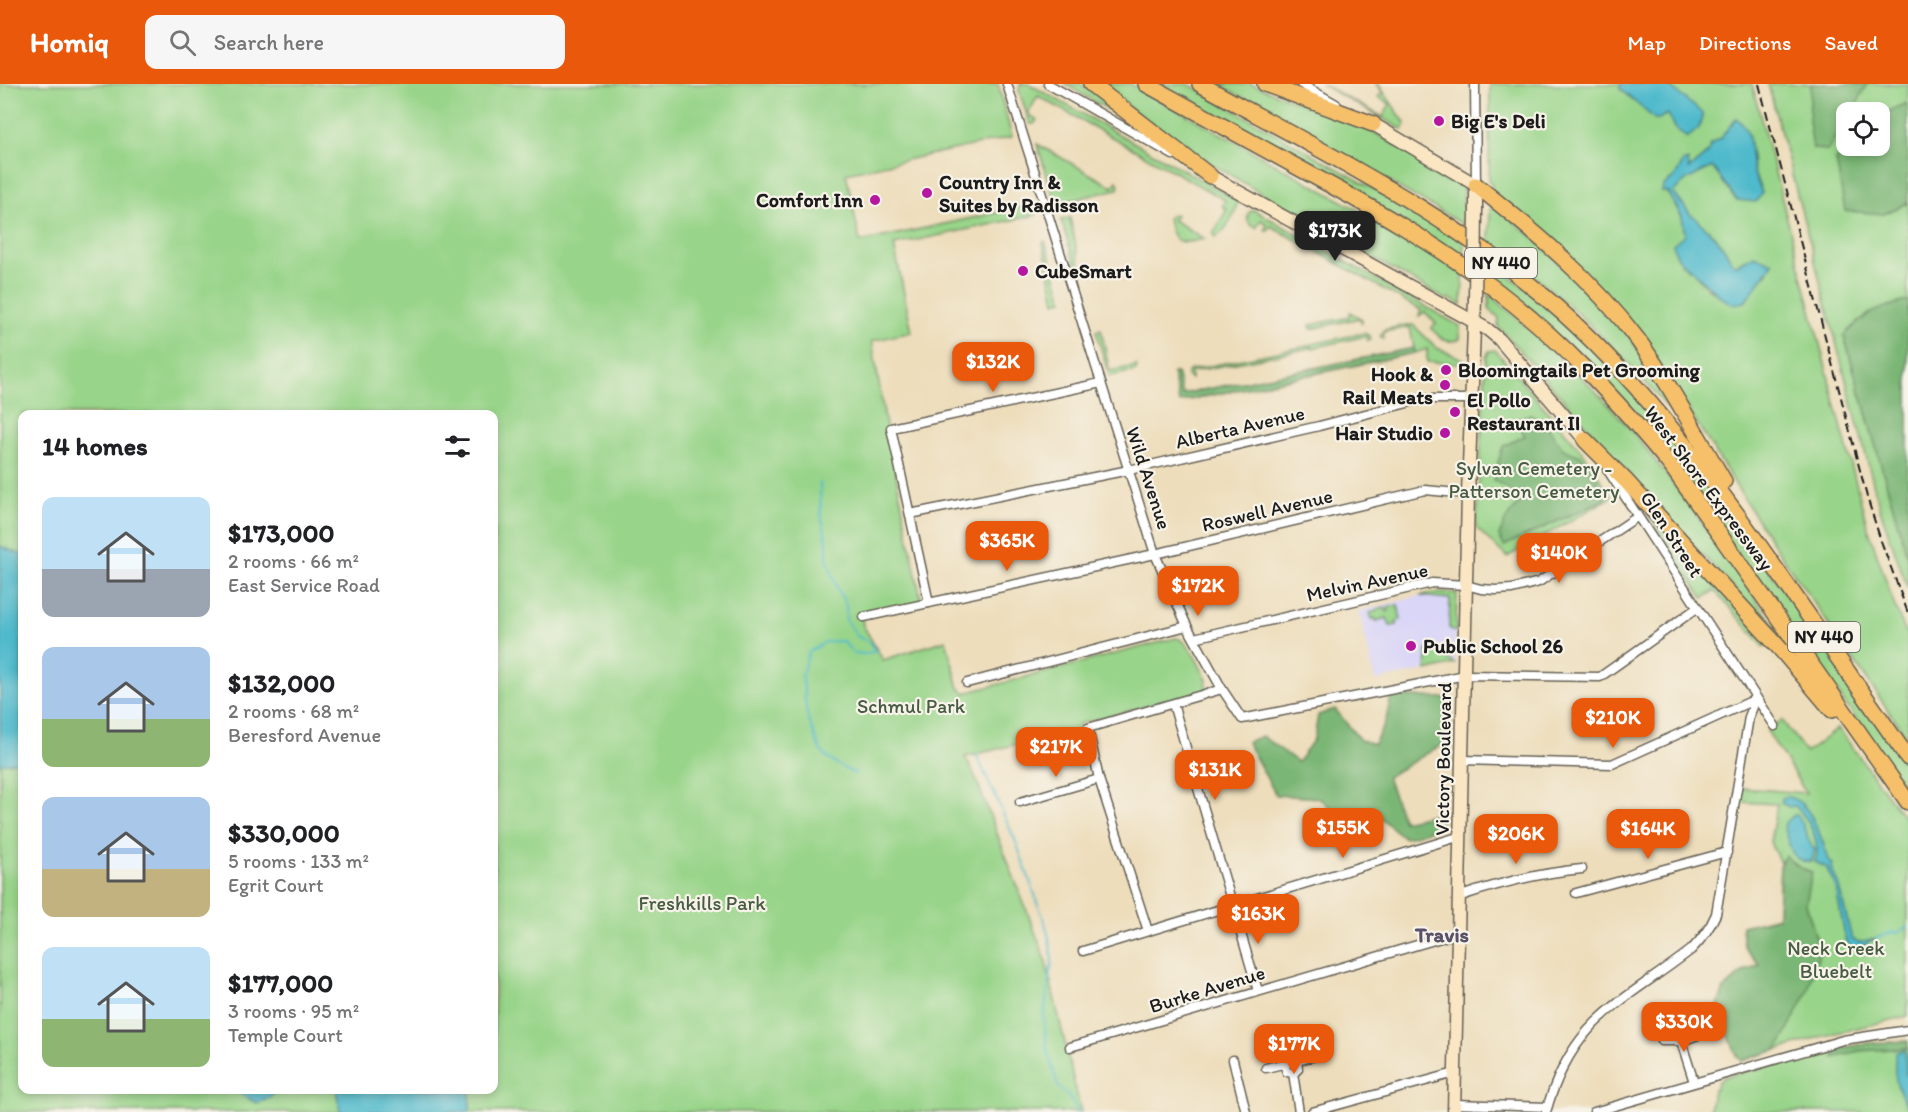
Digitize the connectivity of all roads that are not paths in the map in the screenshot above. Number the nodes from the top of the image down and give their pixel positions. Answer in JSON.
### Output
{"nodes":[{"id":1,"x":1007,"y":84,"type":"edge"},
{"id":2,"x":1048,"y":84,"type":"edge"},
{"id":3,"x":1091,"y":84,"type":"edge"},
{"id":4,"x":1146,"y":84,"type":"edge"},
{"id":5,"x":1200,"y":84,"type":"edge"},
{"id":6,"x":1265,"y":84,"type":"edge"},
{"id":7,"x":1301,"y":84,"type":"edge"},
{"id":8,"x":1475,"y":84,"type":"edge"},
{"id":9,"x":1373,"y":124,"type":"junction"},
{"id":10,"x":1210,"y":176,"type":"junction"},
{"id":11,"x":1476,"y":185,"type":"junction"},
{"id":12,"x":1473,"y":322,"type":"junction"},
{"id":13,"x":1101,"y":383,"type":"junction"},
{"id":14,"x":1471,"y":399,"type":"junction"},
{"id":15,"x":1585,"y":440,"type":"junction"},
{"id":16,"x":1129,"y":470,"type":"junction"},
{"id":17,"x":1468,"y":494,"type":"junction"},
{"id":18,"x":910,"y":513,"type":"junction"},
{"id":19,"x":1740,"y":516,"type":"junction"},
{"id":20,"x":1637,"y":517,"type":"junction"},
{"id":21,"x":1155,"y":554,"type":"junction"},
{"id":22,"x":1466,"y":585,"type":"junction"},
{"id":23,"x":929,"y":603,"type":"junction"},
{"id":24,"x":1697,"y":608,"type":"junction"},
{"id":25,"x":864,"y":617,"type":"dead end"},
{"id":26,"x":1187,"y":626,"type":"junction"},
{"id":27,"x":1194,"y":638,"type":"junction"},
{"id":28,"x":1465,"y":675,"type":"junction"},
{"id":29,"x":967,"y":683,"type":"dead end"},
{"id":30,"x":1222,"y":690,"type":"junction"},
{"id":31,"x":1756,"y":699,"type":"junction"},
{"id":32,"x":1173,"y":704,"type":"junction"},
{"id":33,"x":1775,"y":726,"type":"dead end"},
{"id":34,"x":1908,"y":758,"type":"edge"},
{"id":35,"x":1462,"y":760,"type":"junction"},
{"id":36,"x":1099,"y":779,"type":"junction"},
{"id":37,"x":1020,"y":802,"type":"dead end"},
{"id":38,"x":1908,"y":802,"type":"edge"},
{"id":39,"x":1908,"y":810,"type":"edge"},
{"id":40,"x":1461,"y":836,"type":"junction"},
{"id":41,"x":1726,"y":852,"type":"junction"},
{"id":42,"x":1582,"y":869,"type":"dead end"},
{"id":43,"x":1576,"y":893,"type":"dead end"},
{"id":44,"x":1458,"y":897,"type":"junction"},
{"id":45,"x":1233,"y":906,"type":"junction"},
{"id":46,"x":1148,"y":931,"type":"junction"},
{"id":47,"x":1458,"y":933,"type":"junction"},
{"id":48,"x":1083,"y":951,"type":"dead end"},
{"id":49,"x":1258,"y":991,"type":"junction"},
{"id":50,"x":1908,"y":1030,"type":"edge"},
{"id":51,"x":1701,"y":1034,"type":"dead end"},
{"id":52,"x":1662,"y":1041,"type":"dead end"},
{"id":53,"x":1681,"y":1041,"type":"junction"},
{"id":54,"x":1070,"y":1047,"type":"dead end"},
{"id":55,"x":1316,"y":1056,"type":"dead end"},
{"id":56,"x":1233,"y":1060,"type":"dead end"},
{"id":57,"x":1297,"y":1060,"type":"junction"},
{"id":58,"x":1284,"y":1064,"type":"junction"},
{"id":59,"x":1266,"y":1068,"type":"dead end"},
{"id":60,"x":1455,"y":1072,"type":"junction"},
{"id":61,"x":1293,"y":1073,"type":"junction"},
{"id":62,"x":1694,"y":1082,"type":"junction"},
{"id":63,"x":1454,"y":1108,"type":"edge"},
{"id":64,"x":1546,"y":1109,"type":"edge"},
{"id":65,"x":1246,"y":1112,"type":"edge"},
{"id":66,"x":1299,"y":1112,"type":"edge"},
{"id":67,"x":1312,"y":1112,"type":"edge"},
{"id":68,"x":1594,"y":1112,"type":"edge"}],
"edges":[{"from":1,"to":13,"type":"street","name":"Wild Avenue"},
{"from":2,"to":10,"type":"street"},
{"from":3,"to":10,"type":"highway"},
{"from":4,"to":38,"type":"highway","name":"West Shore Expressway","number":"NY 440"},
{"from":5,"to":19,"type":"highway","name":"West Shore Expressway","number":"NY 440"},
{"from":6,"to":9,"type":"highway"},
{"from":7,"to":9,"type":"street"},
{"from":8,"to":11,"type":"street","name":"Victory Boulevard"},
{"from":9,"to":11,"type":"main road"},
{"from":10,"to":12,"type":"main road","name":"Glen Street"},
{"from":11,"to":12,"type":"main road","name":"Victory Boulevard","bridge":true},
{"from":11,"to":19,"type":"highway"},
{"from":12,"to":14,"type":"main road","name":"Victory Boulevard"},
{"from":12,"to":15,"type":"main road","name":"Glen Street"},
{"from":13,"to":16,"type":"street","name":"Wild Avenue"},
{"from":13,"to":18,"type":"street"},
{"from":14,"to":16,"type":"street","name":"Alberta Avenue"},
{"from":14,"to":17,"type":"main road","name":"Victory Boulevard"},
{"from":15,"to":20,"type":"street","name":"Glen Street"},
{"from":15,"to":39,"type":"highway"},
{"from":16,"to":18,"type":"street","name":"Alberta Avenue"},
{"from":16,"to":21,"type":"street","name":"Wild Avenue"},
{"from":17,"to":21,"type":"street","name":"Roswell Avenue"},
{"from":17,"to":22,"type":"main road","name":"Victory Boulevard"},
{"from":18,"to":23,"type":"street"},
{"from":19,"to":34,"type":"highway","name":"West Shore Expressway","number":"NY 440"},
{"from":20,"to":22,"type":"street","name":"Melvin Avenue"},
{"from":20,"to":24,"type":"street","name":"Glen Street"},
{"from":21,"to":23,"type":"street","name":"Roswell Avenue"},
{"from":21,"to":26,"type":"street","name":"Wild Avenue"},
{"from":22,"to":27,"type":"street","name":"Melvin Avenue"},
{"from":22,"to":28,"type":"main road","name":"Victory Boulevard"},
{"from":23,"to":25,"type":"street","name":"Roswell Avenue"},
{"from":24,"to":28,"type":"street","name":"Wild Avenue"},
{"from":24,"to":31,"type":"street","name":"Glen Street"},
{"from":26,"to":27,"type":"street","name":"Wild Avenue"},
{"from":26,"to":29,"type":"street"},
{"from":27,"to":30,"type":"street","name":"Wild Avenue"},
{"from":28,"to":30,"type":"street","name":"Wild Avenue"},
{"from":28,"to":35,"type":"main road","name":"Victory Boulevard"},
{"from":30,"to":32,"type":"street"},
{"from":31,"to":33,"type":"street","name":"Glen Street"},
{"from":31,"to":35,"type":"street"},
{"from":31,"to":41,"type":"street"},
{"from":32,"to":36,"type":"street"},
{"from":32,"to":45,"type":"street"},
{"from":35,"to":40,"type":"main road","name":"Victory Boulevard"},
{"from":36,"to":37,"type":"street"},
{"from":36,"to":46,"type":"street"},
{"from":40,"to":44,"type":"main road","name":"Victory Boulevard"},
{"from":40,"to":45,"type":"street"},
{"from":41,"to":43,"type":"street"},
{"from":41,"to":64,"type":"street"},
{"from":42,"to":44,"type":"street"},
{"from":44,"to":47,"type":"main road","name":"Victory Boulevard"},
{"from":45,"to":46,"type":"street"},
{"from":45,"to":49,"type":"street"},
{"from":46,"to":48,"type":"street"},
{"from":47,"to":49,"type":"street","name":"Burke Avenue"},
{"from":47,"to":60,"type":"main road","name":"Victory Boulevard"},
{"from":49,"to":54,"type":"street","name":"Burke Avenue"},
{"from":50,"to":62,"type":"street"},
{"from":51,"to":53,"type":"street"},
{"from":52,"to":53,"type":"street"},
{"from":53,"to":62,"type":"street"},
{"from":55,"to":57,"type":"street"},
{"from":56,"to":65,"type":"street"},
{"from":57,"to":58,"type":"street"},
{"from":57,"to":61,"type":"street"},
{"from":58,"to":59,"type":"street"},
{"from":58,"to":61,"type":"street"},
{"from":60,"to":63,"type":"main road","name":"Victory Boulevard"},
{"from":60,"to":67,"type":"street"},
{"from":61,"to":66,"type":"street"},
{"from":62,"to":68,"type":"street"},
{"from":63,"to":64,"type":"street"}]}
